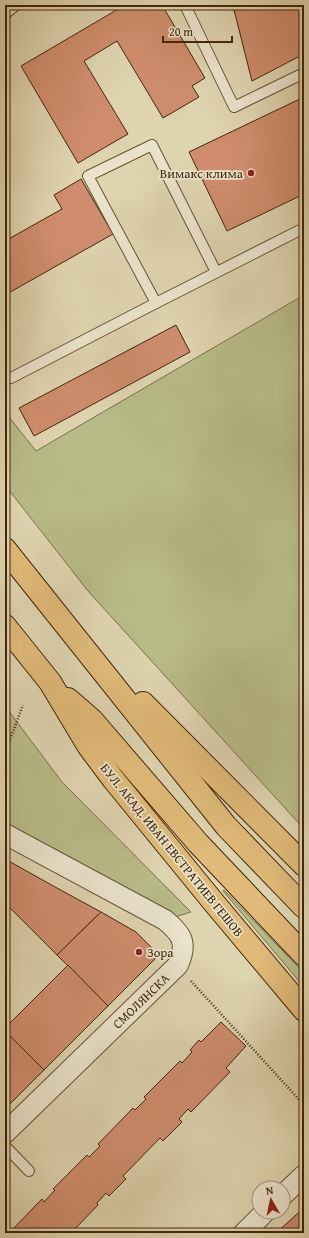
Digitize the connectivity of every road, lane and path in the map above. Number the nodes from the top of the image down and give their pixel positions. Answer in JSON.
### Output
{"nodes":[{"id":1,"x":16,"y":5,"type":"edge"},
{"id":2,"x":185,"y":5,"type":"edge"},
{"id":3,"x":5,"y":14,"type":"edge"},
{"id":4,"x":304,"y":73,"type":"edge"},
{"id":5,"x":304,"y":228,"type":"edge"},
{"id":6,"x":216,"y":272,"type":"junction"},
{"id":7,"x":156,"y":303,"type":"junction"},
{"id":8,"x":11,"y":378,"type":"dead end"},
{"id":9,"x":5,"y":549,"type":"edge"},
{"id":10,"x":5,"y":626,"type":"edge"},
{"id":11,"x":72,"y":632,"type":"junction"},
{"id":12,"x":50,"y":682,"type":"junction"},
{"id":13,"x":23,"y":705,"type":"dead end"},
{"id":14,"x":5,"y":753,"type":"edge"},
{"id":15,"x":5,"y":834,"type":"edge"},
{"id":16,"x":304,"y":865,"type":"edge"},
{"id":17,"x":304,"y":907,"type":"edge"},
{"id":18,"x":304,"y":955,"type":"edge"},
{"id":19,"x":189,"y":978,"type":"dead end"},
{"id":20,"x":304,"y":1010,"type":"edge"},
{"id":21,"x":304,"y":1105,"type":"edge"},
{"id":22,"x":5,"y":1133,"type":"edge"},
{"id":23,"x":5,"y":1146,"type":"edge"},
{"id":24,"x":29,"y":1171,"type":"dead end"},
{"id":25,"x":304,"y":1175,"type":"edge"},
{"id":26,"x":291,"y":1187,"type":"edge"},
{"id":27,"x":257,"y":1220,"type":"edge"},
{"id":28,"x":244,"y":1233,"type":"edge"}],
"edges":[{"from":1,"to":3,"type":"lane"},
{"from":2,"to":4,"type":"lane"},
{"from":5,"to":6,"type":"lane"},
{"from":6,"to":7,"type":"lane"},
{"from":6,"to":7,"type":"lane"},
{"from":7,"to":8,"type":"lane"},
{"from":9,"to":11,"type":"main road"},
{"from":10,"to":12,"type":"main road","name":"БУЛ. АКАД. ИВАН ЕВСТРАТИЕВ ГЕШОВ"},
{"from":11,"to":16,"type":"main road"},
{"from":11,"to":17,"type":"main road"},
{"from":12,"to":18,"type":"main road","name":"БУЛ. АКАД. ИВАН ЕВСТРАТИЕВ ГЕШОВ"},
{"from":12,"to":20,"type":"main road","name":"БУЛ. АКАД. ИВАН ЕВСТРАТИЕВ ГЕШОВ"},
{"from":13,"to":14,"type":"path"},
{"from":15,"to":22,"type":"street","name":"СМОЛЯНСКА"},
{"from":19,"to":21,"type":"path"},
{"from":23,"to":24,"type":"lane"},
{"from":25,"to":26,"type":"street"},
{"from":27,"to":28,"type":"street"}]}
